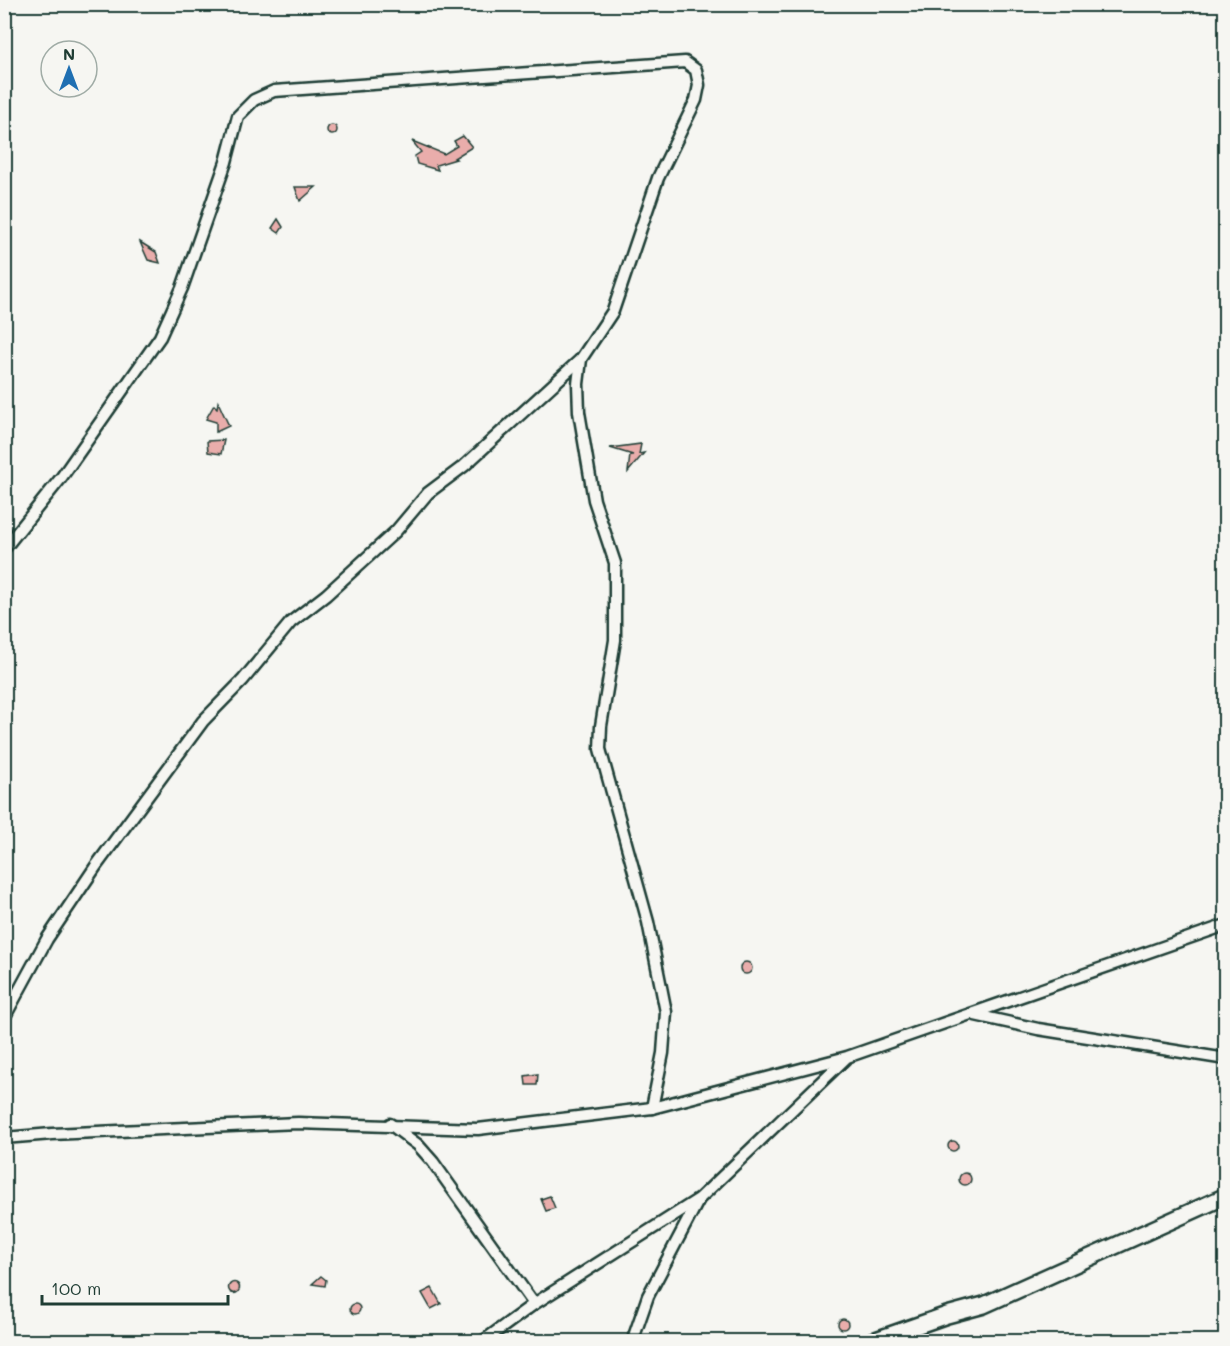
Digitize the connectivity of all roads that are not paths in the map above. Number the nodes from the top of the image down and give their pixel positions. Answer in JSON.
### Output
{"nodes":[{"id":1,"x":581,"y":359,"type":"junction"},
{"id":2,"x":5,"y":546,"type":"edge"},
{"id":3,"x":1226,"y":925,"type":"edge"},
{"id":4,"x":974,"y":1014,"type":"junction"},
{"id":5,"x":4,"y":1018,"type":"edge"},
{"id":6,"x":847,"y":1058,"type":"junction"},
{"id":7,"x":1226,"y":1059,"type":"edge"},
{"id":8,"x":652,"y":1108,"type":"junction"},
{"id":9,"x":390,"y":1124,"type":"junction"},
{"id":10,"x":4,"y":1138,"type":"edge"},
{"id":11,"x":1226,"y":1196,"type":"edge"},
{"id":12,"x":699,"y":1199,"type":"junction"},
{"id":13,"x":534,"y":1304,"type":"junction"},
{"id":14,"x":482,"y":1341,"type":"edge"},
{"id":15,"x":632,"y":1341,"type":"edge"},
{"id":16,"x":870,"y":1341,"type":"edge"}],
"edges":[{"from":1,"to":2,"type":"street"},
{"from":1,"to":5,"type":"street"},
{"from":1,"to":8,"type":"street"},
{"from":3,"to":4,"type":"street"},
{"from":4,"to":6,"type":"street"},
{"from":4,"to":7,"type":"street"},
{"from":6,"to":8,"type":"street"},
{"from":6,"to":12,"type":"street"},
{"from":8,"to":9,"type":"street"},
{"from":9,"to":10,"type":"street"},
{"from":9,"to":13,"type":"street"},
{"from":11,"to":16,"type":"main road"},
{"from":12,"to":13,"type":"street"},
{"from":12,"to":15,"type":"street"},
{"from":13,"to":14,"type":"street"}]}
